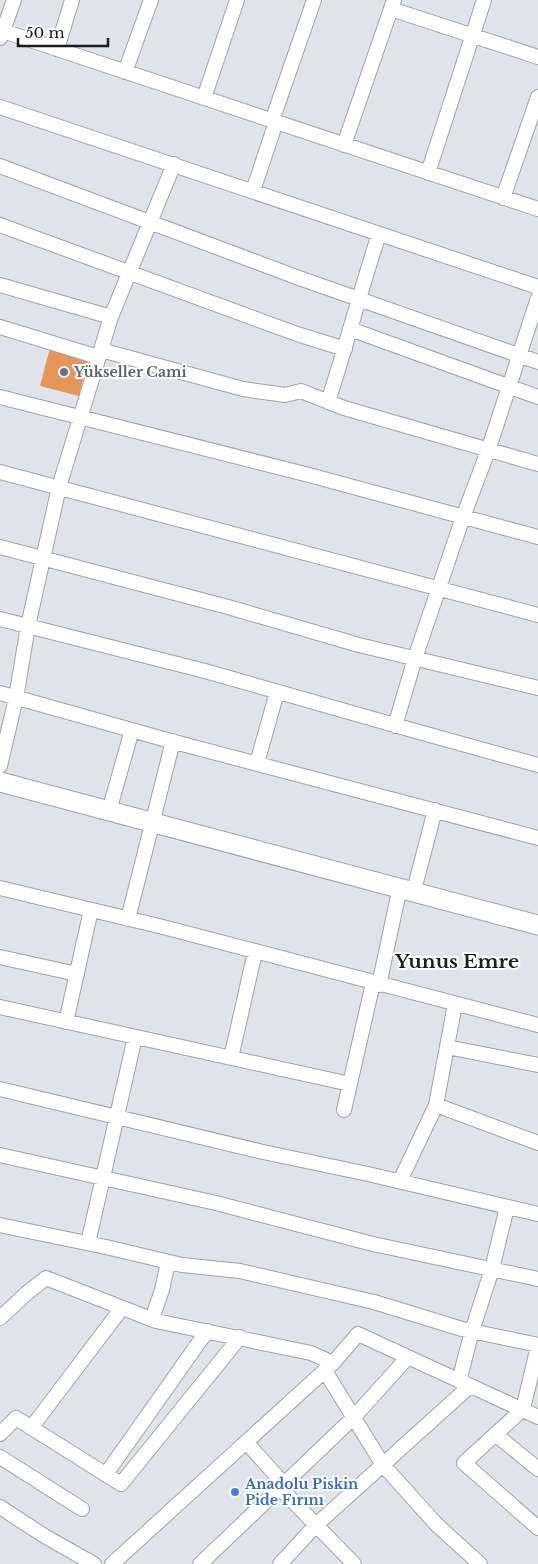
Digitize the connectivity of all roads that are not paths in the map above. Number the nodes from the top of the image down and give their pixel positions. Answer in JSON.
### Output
{"nodes":[{"id":1,"x":14,"y":0,"type":"edge"},
{"id":2,"x":72,"y":0,"type":"edge"},
{"id":3,"x":151,"y":0,"type":"edge"},
{"id":4,"x":237,"y":0,"type":"edge"},
{"id":5,"x":314,"y":0,"type":"edge"},
{"id":6,"x":484,"y":0,"type":"edge"},
{"id":7,"x":393,"y":4,"type":"edge"},
{"id":8,"x":1,"y":35,"type":"edge"},
{"id":9,"x":472,"y":35,"type":"junction"},
{"id":10,"x":57,"y":49,"type":"junction"},
{"id":11,"x":538,"y":57,"type":"edge"},
{"id":12,"x":125,"y":72,"type":"junction"},
{"id":13,"x":538,"y":97,"type":"edge"},
{"id":14,"x":204,"y":98,"type":"junction"},
{"id":15,"x":0,"y":107,"type":"edge"},
{"id":16,"x":274,"y":122,"type":"junction"},
{"id":17,"x":344,"y":145,"type":"junction"},
{"id":18,"x":174,"y":164,"type":"junction"},
{"id":19,"x":0,"y":166,"type":"edge"},
{"id":20,"x":428,"y":173,"type":"junction"},
{"id":21,"x":253,"y":191,"type":"junction"},
{"id":22,"x":503,"y":198,"type":"junction"},
{"id":23,"x":538,"y":209,"type":"edge"},
{"id":24,"x":150,"y":222,"type":"junction"},
{"id":25,"x":0,"y":226,"type":"edge"},
{"id":26,"x":379,"y":234,"type":"junction"},
{"id":27,"x":129,"y":273,"type":"junction"},
{"id":28,"x":0,"y":285,"type":"edge"},
{"id":29,"x":538,"y":287,"type":"edge"},
{"id":30,"x":538,"y":298,"type":"edge"},
{"id":31,"x":358,"y":299,"type":"junction"},
{"id":32,"x":111,"y":317,"type":"junction"},
{"id":33,"x":0,"y":327,"type":"edge"},
{"id":34,"x":350,"y":329,"type":"junction"},
{"id":35,"x":345,"y":349,"type":"junction"},
{"id":36,"x":99,"y":353,"type":"junction"},
{"id":37,"x":518,"y":355,"type":"junction"},
{"id":38,"x":538,"y":362,"type":"edge"},
{"id":39,"x":508,"y":387,"type":"junction"},
{"id":40,"x":0,"y":397,"type":"edge"},
{"id":41,"x":538,"y":398,"type":"edge"},
{"id":42,"x":328,"y":402,"type":"junction"},
{"id":43,"x":81,"y":417,"type":"junction"},
{"id":44,"x":488,"y":451,"type":"junction"},
{"id":45,"x":538,"y":464,"type":"edge"},
{"id":46,"x":0,"y":472,"type":"edge"},
{"id":47,"x":59,"y":487,"type":"junction"},
{"id":48,"x":463,"y":517,"type":"junction"},
{"id":49,"x":538,"y":537,"type":"edge"},
{"id":50,"x":0,"y":547,"type":"edge"},
{"id":51,"x":43,"y":558,"type":"junction"},
{"id":52,"x":438,"y":589,"type":"junction"},
{"id":53,"x":538,"y":614,"type":"edge"},
{"id":54,"x":0,"y":619,"type":"edge"},
{"id":55,"x":28,"y":626,"type":"junction"},
{"id":56,"x":415,"y":658,"type":"junction"},
{"id":57,"x":538,"y":688,"type":"edge"},
{"id":58,"x":277,"y":692,"type":"junction"},
{"id":59,"x":0,"y":693,"type":"edge"},
{"id":60,"x":16,"y":698,"type":"junction"},
{"id":61,"x":395,"y":726,"type":"junction"},
{"id":62,"x":132,"y":730,"type":"junction"},
{"id":63,"x":172,"y":742,"type":"junction"},
{"id":64,"x":257,"y":763,"type":"junction"},
{"id":65,"x":538,"y":764,"type":"edge"},
{"id":66,"x":0,"y":766,"type":"edge"},
{"id":67,"x":0,"y":782,"type":"edge"},
{"id":68,"x":435,"y":810,"type":"junction"},
{"id":69,"x":110,"y":811,"type":"junction"},
{"id":70,"x":152,"y":822,"type":"junction"},
{"id":71,"x":538,"y":838,"type":"edge"},
{"id":72,"x":0,"y":888,"type":"edge"},
{"id":73,"x":407,"y":889,"type":"junction"},
{"id":74,"x":92,"y":910,"type":"junction"},
{"id":75,"x":128,"y":919,"type":"junction"},
{"id":76,"x":538,"y":924,"type":"edge"},
{"id":77,"x":255,"y":952,"type":"junction"},
{"id":78,"x":0,"y":957,"type":"edge"},
{"id":79,"x":77,"y":974,"type":"junction"},
{"id":80,"x":376,"y":984,"type":"junction"},
{"id":81,"x":455,"y":1004,"type":"junction"},
{"id":82,"x":0,"y":1007,"type":"edge"},
{"id":83,"x":66,"y":1022,"type":"junction"},
{"id":84,"x":538,"y":1025,"type":"edge"},
{"id":85,"x":135,"y":1038,"type":"junction"},
{"id":86,"x":447,"y":1047,"type":"junction"},
{"id":87,"x":230,"y":1058,"type":"junction"},
{"id":88,"x":538,"y":1065,"type":"edge"},
{"id":89,"x":350,"y":1084,"type":"junction"},
{"id":90,"x":0,"y":1089,"type":"edge"},
{"id":91,"x":436,"y":1105,"type":"junction"},
{"id":92,"x":344,"y":1110,"type":"dead end"},
{"id":93,"x":118,"y":1117,"type":"junction"},
{"id":94,"x":538,"y":1143,"type":"edge"},
{"id":95,"x":0,"y":1155,"type":"edge"},
{"id":96,"x":104,"y":1178,"type":"junction"},
{"id":97,"x":400,"y":1182,"type":"junction"},
{"id":98,"x":507,"y":1206,"type":"junction"},
{"id":99,"x":538,"y":1214,"type":"edge"},
{"id":100,"x":0,"y":1225,"type":"edge"},
{"id":101,"x":88,"y":1243,"type":"junction"},
{"id":102,"x":168,"y":1262,"type":"junction"},
{"id":103,"x":492,"y":1269,"type":"junction"},
{"id":104,"x":538,"y":1279,"type":"edge"},
{"id":105,"x":6,"y":1305,"type":"edge"},
{"id":106,"x":122,"y":1308,"type":"junction"},
{"id":107,"x":0,"y":1318,"type":"edge"},
{"id":108,"x":152,"y":1319,"type":"junction"},
{"id":109,"x":207,"y":1331,"type":"junction"},
{"id":110,"x":472,"y":1331,"type":"junction"},
{"id":111,"x":240,"y":1337,"type":"junction"},
{"id":112,"x":538,"y":1345,"type":"edge"},
{"id":113,"x":408,"y":1357,"type":"junction"},
{"id":114,"x":329,"y":1367,"type":"junction"},
{"id":115,"x":465,"y":1383,"type":"junction"},
{"id":116,"x":523,"y":1409,"type":"junction"},
{"id":117,"x":354,"y":1417,"type":"junction"},
{"id":118,"x":538,"y":1417,"type":"edge"},
{"id":119,"x":32,"y":1428,"type":"junction"},
{"id":120,"x":0,"y":1434,"type":"edge"},
{"id":121,"x":495,"y":1434,"type":"junction"},
{"id":122,"x":246,"y":1442,"type":"junction"},
{"id":123,"x":0,"y":1457,"type":"edge"},
{"id":124,"x":383,"y":1465,"type":"junction"},
{"id":125,"x":538,"y":1469,"type":"edge"},
{"id":126,"x":106,"y":1474,"type":"junction"},
{"id":127,"x":282,"y":1486,"type":"junction"},
{"id":128,"x":0,"y":1507,"type":"edge"},
{"id":129,"x":82,"y":1509,"type":"dead end"},
{"id":130,"x":316,"y":1526,"type":"junction"},
{"id":131,"x":538,"y":1528,"type":"edge"},
{"id":132,"x":94,"y":1564,"type":"edge"},
{"id":133,"x":112,"y":1564,"type":"edge"},
{"id":134,"x":200,"y":1564,"type":"edge"},
{"id":135,"x":280,"y":1564,"type":"edge"},
{"id":136,"x":354,"y":1564,"type":"edge"},
{"id":137,"x":480,"y":1564,"type":"edge"}],
"edges":[{"from":1,"to":8,"type":"street"},
{"from":2,"to":10,"type":"street"},
{"from":3,"to":12,"type":"street"},
{"from":4,"to":14,"type":"street"},
{"from":5,"to":16,"type":"street"},
{"from":6,"to":9,"type":"street"},
{"from":7,"to":9,"type":"street"},
{"from":7,"to":17,"type":"street"},
{"from":8,"to":10,"type":"street"},
{"from":9,"to":11,"type":"street"},
{"from":9,"to":20,"type":"street"},
{"from":10,"to":12,"type":"street"},
{"from":12,"to":14,"type":"street"},
{"from":13,"to":22,"type":"street"},
{"from":14,"to":16,"type":"street"},
{"from":15,"to":18,"type":"street"},
{"from":16,"to":17,"type":"street"},
{"from":16,"to":21,"type":"street"},
{"from":17,"to":20,"type":"street"},
{"from":18,"to":21,"type":"street"},
{"from":18,"to":24,"type":"street"},
{"from":19,"to":24,"type":"street"},
{"from":20,"to":22,"type":"street"},
{"from":21,"to":26,"type":"street"},
{"from":22,"to":23,"type":"street"},
{"from":24,"to":27,"type":"street"},
{"from":24,"to":31,"type":"street"},
{"from":25,"to":27,"type":"street"},
{"from":26,"to":29,"type":"street"},
{"from":26,"to":31,"type":"street"},
{"from":27,"to":32,"type":"street"},
{"from":27,"to":35,"type":"street"},
{"from":28,"to":32,"type":"street"},
{"from":30,"to":37,"type":"street"},
{"from":31,"to":34,"type":"street"},
{"from":31,"to":37,"type":"street"},
{"from":32,"to":36,"type":"street"},
{"from":33,"to":36,"type":"street"},
{"from":34,"to":35,"type":"street"},
{"from":34,"to":39,"type":"street"},
{"from":35,"to":42,"type":"street"},
{"from":36,"to":42,"type":"street"},
{"from":36,"to":43,"type":"street"},
{"from":37,"to":38,"type":"street"},
{"from":37,"to":39,"type":"street"},
{"from":39,"to":41,"type":"street"},
{"from":39,"to":44,"type":"street"},
{"from":40,"to":43,"type":"street"},
{"from":42,"to":44,"type":"street"},
{"from":43,"to":47,"type":"street"},
{"from":43,"to":48,"type":"street"},
{"from":44,"to":45,"type":"street"},
{"from":44,"to":48,"type":"street"},
{"from":46,"to":47,"type":"street"},
{"from":47,"to":51,"type":"street"},
{"from":47,"to":52,"type":"street"},
{"from":48,"to":49,"type":"street"},
{"from":48,"to":52,"type":"street"},
{"from":50,"to":51,"type":"street"},
{"from":51,"to":55,"type":"street"},
{"from":51,"to":56,"type":"street"},
{"from":52,"to":53,"type":"street"},
{"from":52,"to":56,"type":"street"},
{"from":54,"to":55,"type":"street"},
{"from":55,"to":58,"type":"street"},
{"from":55,"to":60,"type":"street"},
{"from":56,"to":57,"type":"street"},
{"from":56,"to":61,"type":"street"},
{"from":58,"to":61,"type":"street"},
{"from":58,"to":64,"type":"street"},
{"from":59,"to":60,"type":"street"},
{"from":60,"to":62,"type":"street"},
{"from":60,"to":66,"type":"street"},
{"from":61,"to":65,"type":"street"},
{"from":62,"to":63,"type":"street"},
{"from":62,"to":69,"type":"street"},
{"from":63,"to":64,"type":"street"},
{"from":63,"to":70,"type":"street"},
{"from":64,"to":68,"type":"street"},
{"from":67,"to":69,"type":"main road"},
{"from":68,"to":71,"type":"street"},
{"from":68,"to":73,"type":"street"},
{"from":69,"to":70,"type":"main road"},
{"from":70,"to":73,"type":"main road"},
{"from":70,"to":75,"type":"street"},
{"from":72,"to":74,"type":"street"},
{"from":73,"to":76,"type":"main road"},
{"from":73,"to":80,"type":"street"},
{"from":74,"to":75,"type":"street"},
{"from":74,"to":79,"type":"street"},
{"from":75,"to":77,"type":"street"},
{"from":77,"to":80,"type":"street"},
{"from":77,"to":87,"type":"street"},
{"from":78,"to":79,"type":"street"},
{"from":79,"to":83,"type":"street"},
{"from":80,"to":81,"type":"street"},
{"from":80,"to":89,"type":"street"},
{"from":81,"to":84,"type":"street"},
{"from":81,"to":86,"type":"street"},
{"from":82,"to":83,"type":"street"},
{"from":83,"to":85,"type":"street"},
{"from":85,"to":87,"type":"street"},
{"from":85,"to":93,"type":"street"},
{"from":86,"to":88,"type":"street"},
{"from":86,"to":91,"type":"street"},
{"from":87,"to":89,"type":"street"},
{"from":89,"to":92,"type":"street"},
{"from":90,"to":93,"type":"street"},
{"from":91,"to":94,"type":"street"},
{"from":91,"to":97,"type":"street"},
{"from":93,"to":96,"type":"street"},
{"from":93,"to":97,"type":"street"},
{"from":95,"to":96,"type":"street"},
{"from":96,"to":101,"type":"street"},
{"from":96,"to":103,"type":"street"},
{"from":97,"to":98,"type":"street"},
{"from":98,"to":99,"type":"street"},
{"from":98,"to":103,"type":"street"},
{"from":100,"to":101,"type":"street"},
{"from":101,"to":102,"type":"street"},
{"from":102,"to":108,"type":"street"},
{"from":102,"to":110,"type":"street"},
{"from":103,"to":104,"type":"street"},
{"from":103,"to":110,"type":"street"},
{"from":105,"to":106,"type":"street"},
{"from":105,"to":107,"type":"street"},
{"from":106,"to":108,"type":"street"},
{"from":106,"to":119,"type":"street"},
{"from":108,"to":109,"type":"street"},
{"from":109,"to":111,"type":"street"},
{"from":109,"to":126,"type":"street"},
{"from":110,"to":112,"type":"street"},
{"from":110,"to":115,"type":"street"},
{"from":111,"to":114,"type":"street"},
{"from":111,"to":126,"type":"street"},
{"from":112,"to":116,"type":"street"},
{"from":113,"to":114,"type":"street"},
{"from":113,"to":115,"type":"street"},
{"from":113,"to":117,"type":"street"},
{"from":114,"to":117,"type":"street"},
{"from":114,"to":122,"type":"street"},
{"from":115,"to":116,"type":"street"},
{"from":115,"to":124,"type":"street"},
{"from":116,"to":118,"type":"street"},
{"from":116,"to":121,"type":"street"},
{"from":117,"to":124,"type":"street"},
{"from":117,"to":127,"type":"street"},
{"from":119,"to":120,"type":"street"},
{"from":119,"to":126,"type":"street"},
{"from":121,"to":125,"type":"street"},
{"from":121,"to":131,"type":"street"},
{"from":122,"to":127,"type":"street"},
{"from":122,"to":133,"type":"street"},
{"from":123,"to":129,"type":"street"},
{"from":124,"to":130,"type":"street"},
{"from":124,"to":137,"type":"street"},
{"from":127,"to":130,"type":"street"},
{"from":127,"to":134,"type":"street"},
{"from":128,"to":132,"type":"street"},
{"from":130,"to":135,"type":"street"},
{"from":130,"to":136,"type":"street"}]}
